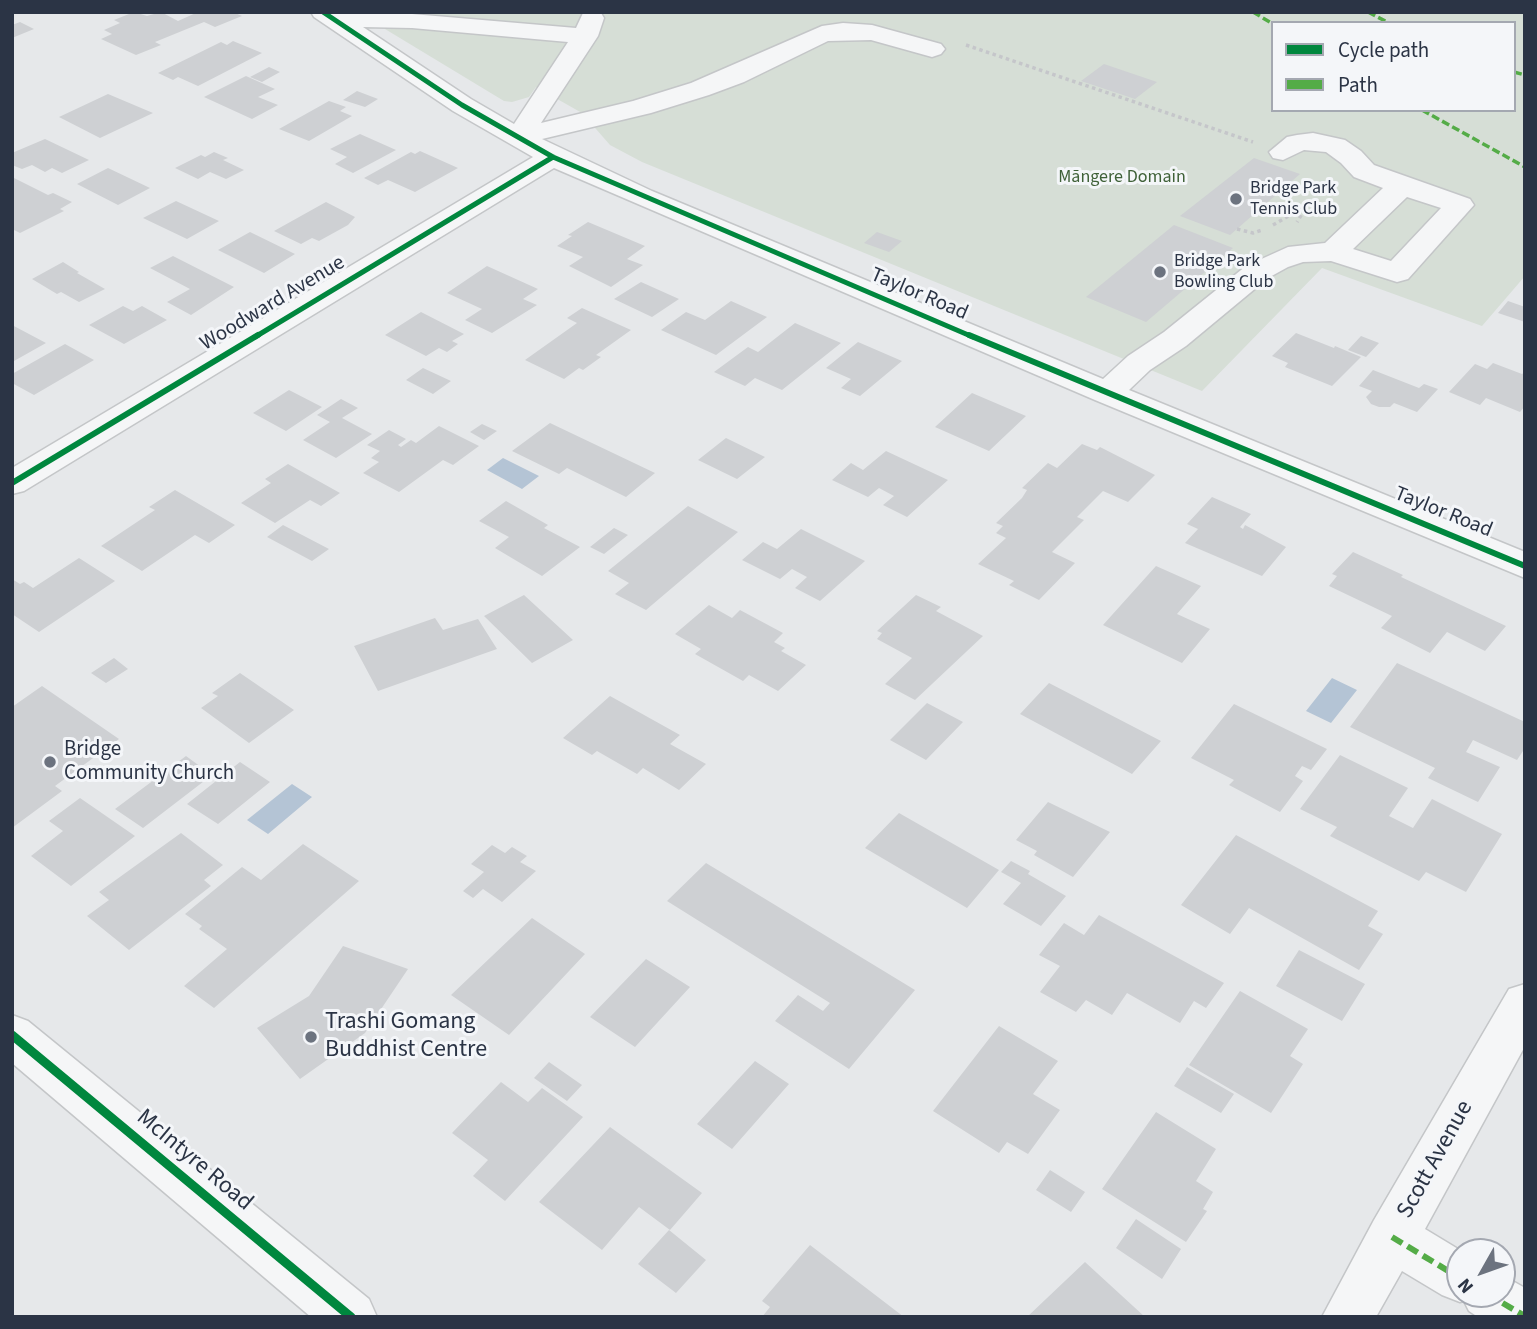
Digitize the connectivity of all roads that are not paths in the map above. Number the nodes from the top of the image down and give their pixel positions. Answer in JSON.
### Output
{"nodes":[{"id":1,"x":329,"y":16,"type":"edge"},
{"id":2,"x":589,"y":24,"type":"edge"},
{"id":3,"x":932,"y":49,"type":"road end"},
{"id":4,"x":519,"y":137,"type":"junction"},
{"id":5,"x":1283,"y":152,"type":"dead end"},
{"id":6,"x":554,"y":157,"type":"junction"},
{"id":7,"x":1402,"y":186,"type":"junction"},
{"id":8,"x":1333,"y":252,"type":"junction"},
{"id":9,"x":1107,"y":393,"type":"junction"},
{"id":10,"x":12,"y":482,"type":"edge"},
{"id":11,"x":1525,"y":566,"type":"edge"},
{"id":12,"x":1525,"y":1003,"type":"edge"},
{"id":13,"x":12,"y":1035,"type":"edge"},
{"id":14,"x":1392,"y":1237,"type":"junction"},
{"id":15,"x":1446,"y":1270,"type":"edge"},
{"id":16,"x":351,"y":1317,"type":"edge"},
{"id":17,"x":1348,"y":1317,"type":"edge"}],
"edges":[{"from":1,"to":2,"type":"street"},
{"from":1,"to":4,"type":"street","name":"Taylor Road"},
{"from":2,"to":4,"type":"street"},
{"from":3,"to":4,"type":"street"},
{"from":4,"to":6,"type":"street","name":"Taylor Road"},
{"from":5,"to":7,"type":"street"},
{"from":6,"to":9,"type":"street","name":"Taylor Road"},
{"from":6,"to":10,"type":"street","name":"Woodward Avenue"},
{"from":7,"to":8,"type":"street"},
{"from":7,"to":8,"type":"street"},
{"from":8,"to":9,"type":"street"},
{"from":9,"to":11,"type":"street","name":"Taylor Road"},
{"from":12,"to":14,"type":"street","name":"Scott Avenue"},
{"from":13,"to":16,"type":"street","name":"McIntyre Road"},
{"from":14,"to":15,"type":"street"},
{"from":14,"to":17,"type":"street","name":"Scott Avenue"}]}
